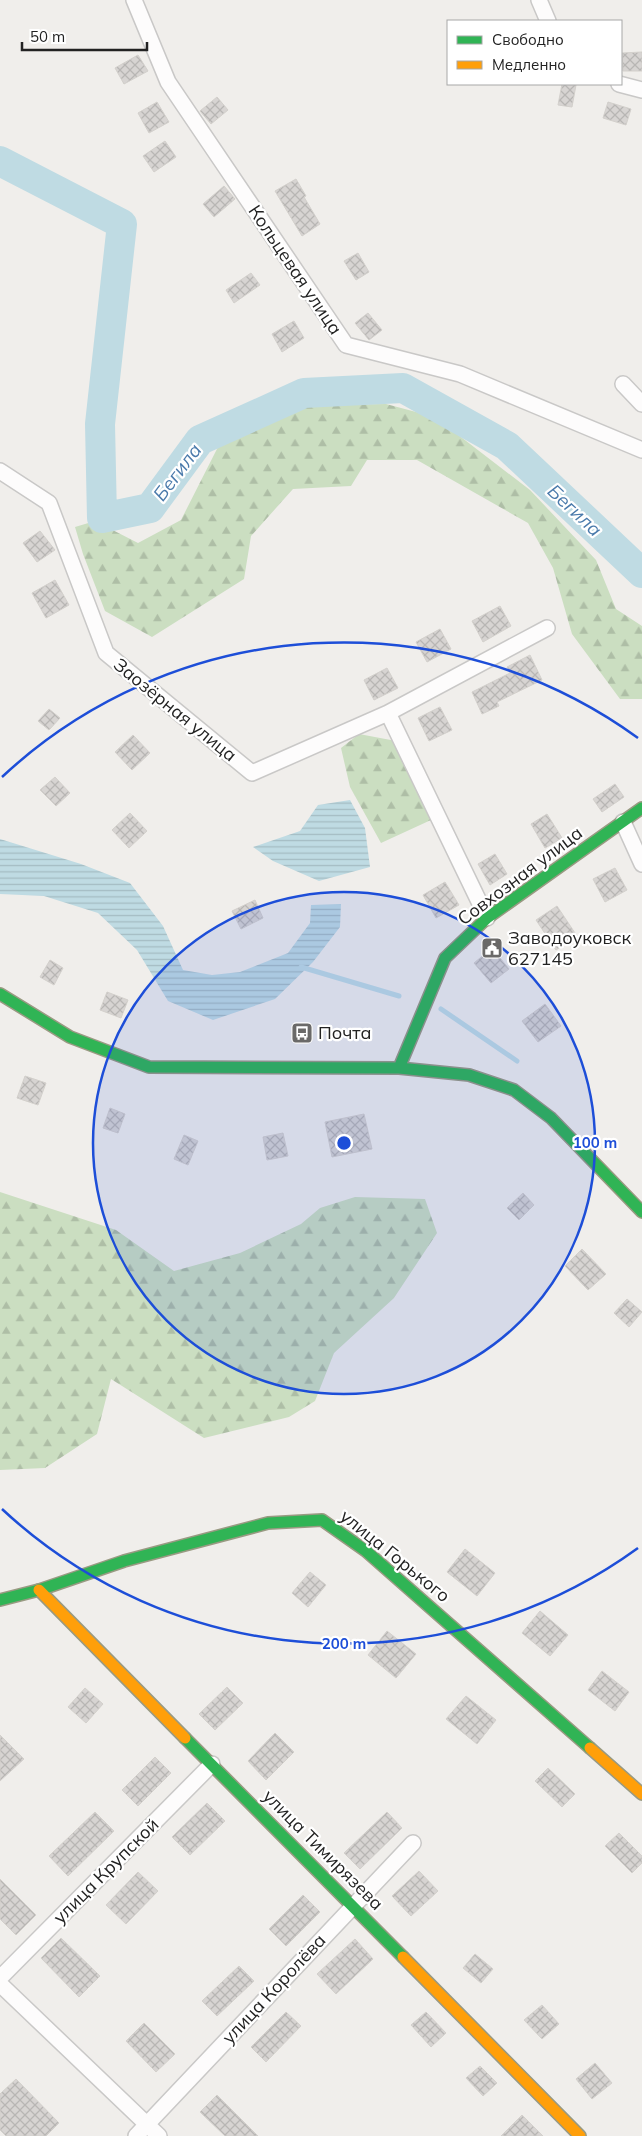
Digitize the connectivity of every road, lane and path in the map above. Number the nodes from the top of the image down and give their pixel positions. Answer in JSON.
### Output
{"nodes":[{"id":1,"x":134,"y":0,"type":"edge"},
{"id":2,"x":540,"y":0,"type":"edge"},
{"id":3,"x":548,"y":20,"type":"edge"},
{"id":4,"x":622,"y":85,"type":"edge"},
{"id":5,"x":642,"y":90,"type":"edge"},
{"id":6,"x":623,"y":384,"type":"dead end"},
{"id":7,"x":642,"y":404,"type":"edge"},
{"id":8,"x":642,"y":450,"type":"edge"},
{"id":9,"x":0,"y":471,"type":"edge"},
{"id":10,"x":547,"y":628,"type":"dead end"},
{"id":11,"x":388,"y":713,"type":"junction"},
{"id":12,"x":642,"y":808,"type":"edge"},
{"id":13,"x":623,"y":822,"type":"junction"},
{"id":14,"x":642,"y":864,"type":"edge"},
{"id":15,"x":487,"y":918,"type":"junction"},
{"id":16,"x":0,"y":994,"type":"edge"},
{"id":17,"x":398,"y":1068,"type":"junction"},
{"id":18,"x":642,"y":1212,"type":"edge"},
{"id":19,"x":39,"y":1590,"type":"junction"},
{"id":20,"x":0,"y":1600,"type":"edge"},
{"id":21,"x":212,"y":1764,"type":"junction"},
{"id":22,"x":642,"y":1794,"type":"edge"},
{"id":23,"x":413,"y":1844,"type":"dead end"},
{"id":24,"x":353,"y":1905,"type":"junction"},
{"id":25,"x":0,"y":1978,"type":"edge"},
{"id":26,"x":0,"y":1984,"type":"edge"},
{"id":27,"x":147,"y":2124,"type":"junction"},
{"id":28,"x":136,"y":2136,"type":"edge"},
{"id":29,"x":159,"y":2136,"type":"edge"},
{"id":30,"x":580,"y":2136,"type":"edge"}],
"edges":[{"from":1,"to":8,"type":"street","name":"Кольцевая улица"},
{"from":2,"to":3,"type":"street"},
{"from":4,"to":5,"type":"street"},
{"from":6,"to":7,"type":"street"},
{"from":9,"to":11,"type":"street","name":"Заозёрная улица"},
{"from":10,"to":11,"type":"street"},
{"from":11,"to":15,"type":"street"},
{"from":12,"to":13,"type":"street","name":"Совхозная улица"},
{"from":13,"to":14,"type":"street"},
{"from":13,"to":15,"type":"street","name":"Совхозная улица"},
{"from":15,"to":17,"type":"street","name":"Совхозная улица"},
{"from":16,"to":17,"type":"street"},
{"from":17,"to":18,"type":"street"},
{"from":19,"to":20,"type":"street","name":"улица Горького"},
{"from":19,"to":21,"type":"street","name":"улица Тимирязева"},
{"from":19,"to":22,"type":"street","name":"улица Горького"},
{"from":21,"to":24,"type":"street","name":"улица Тимирязева"},
{"from":21,"to":25,"type":"street","name":"улица Крупской"},
{"from":23,"to":24,"type":"street","name":"улица Королёва"},
{"from":24,"to":27,"type":"street","name":"улица Королёва"},
{"from":24,"to":30,"type":"street","name":"улица Тимирязева"},
{"from":26,"to":27,"type":"street"},
{"from":27,"to":28,"type":"street","name":"улица Королёва"},
{"from":27,"to":29,"type":"street"}]}
